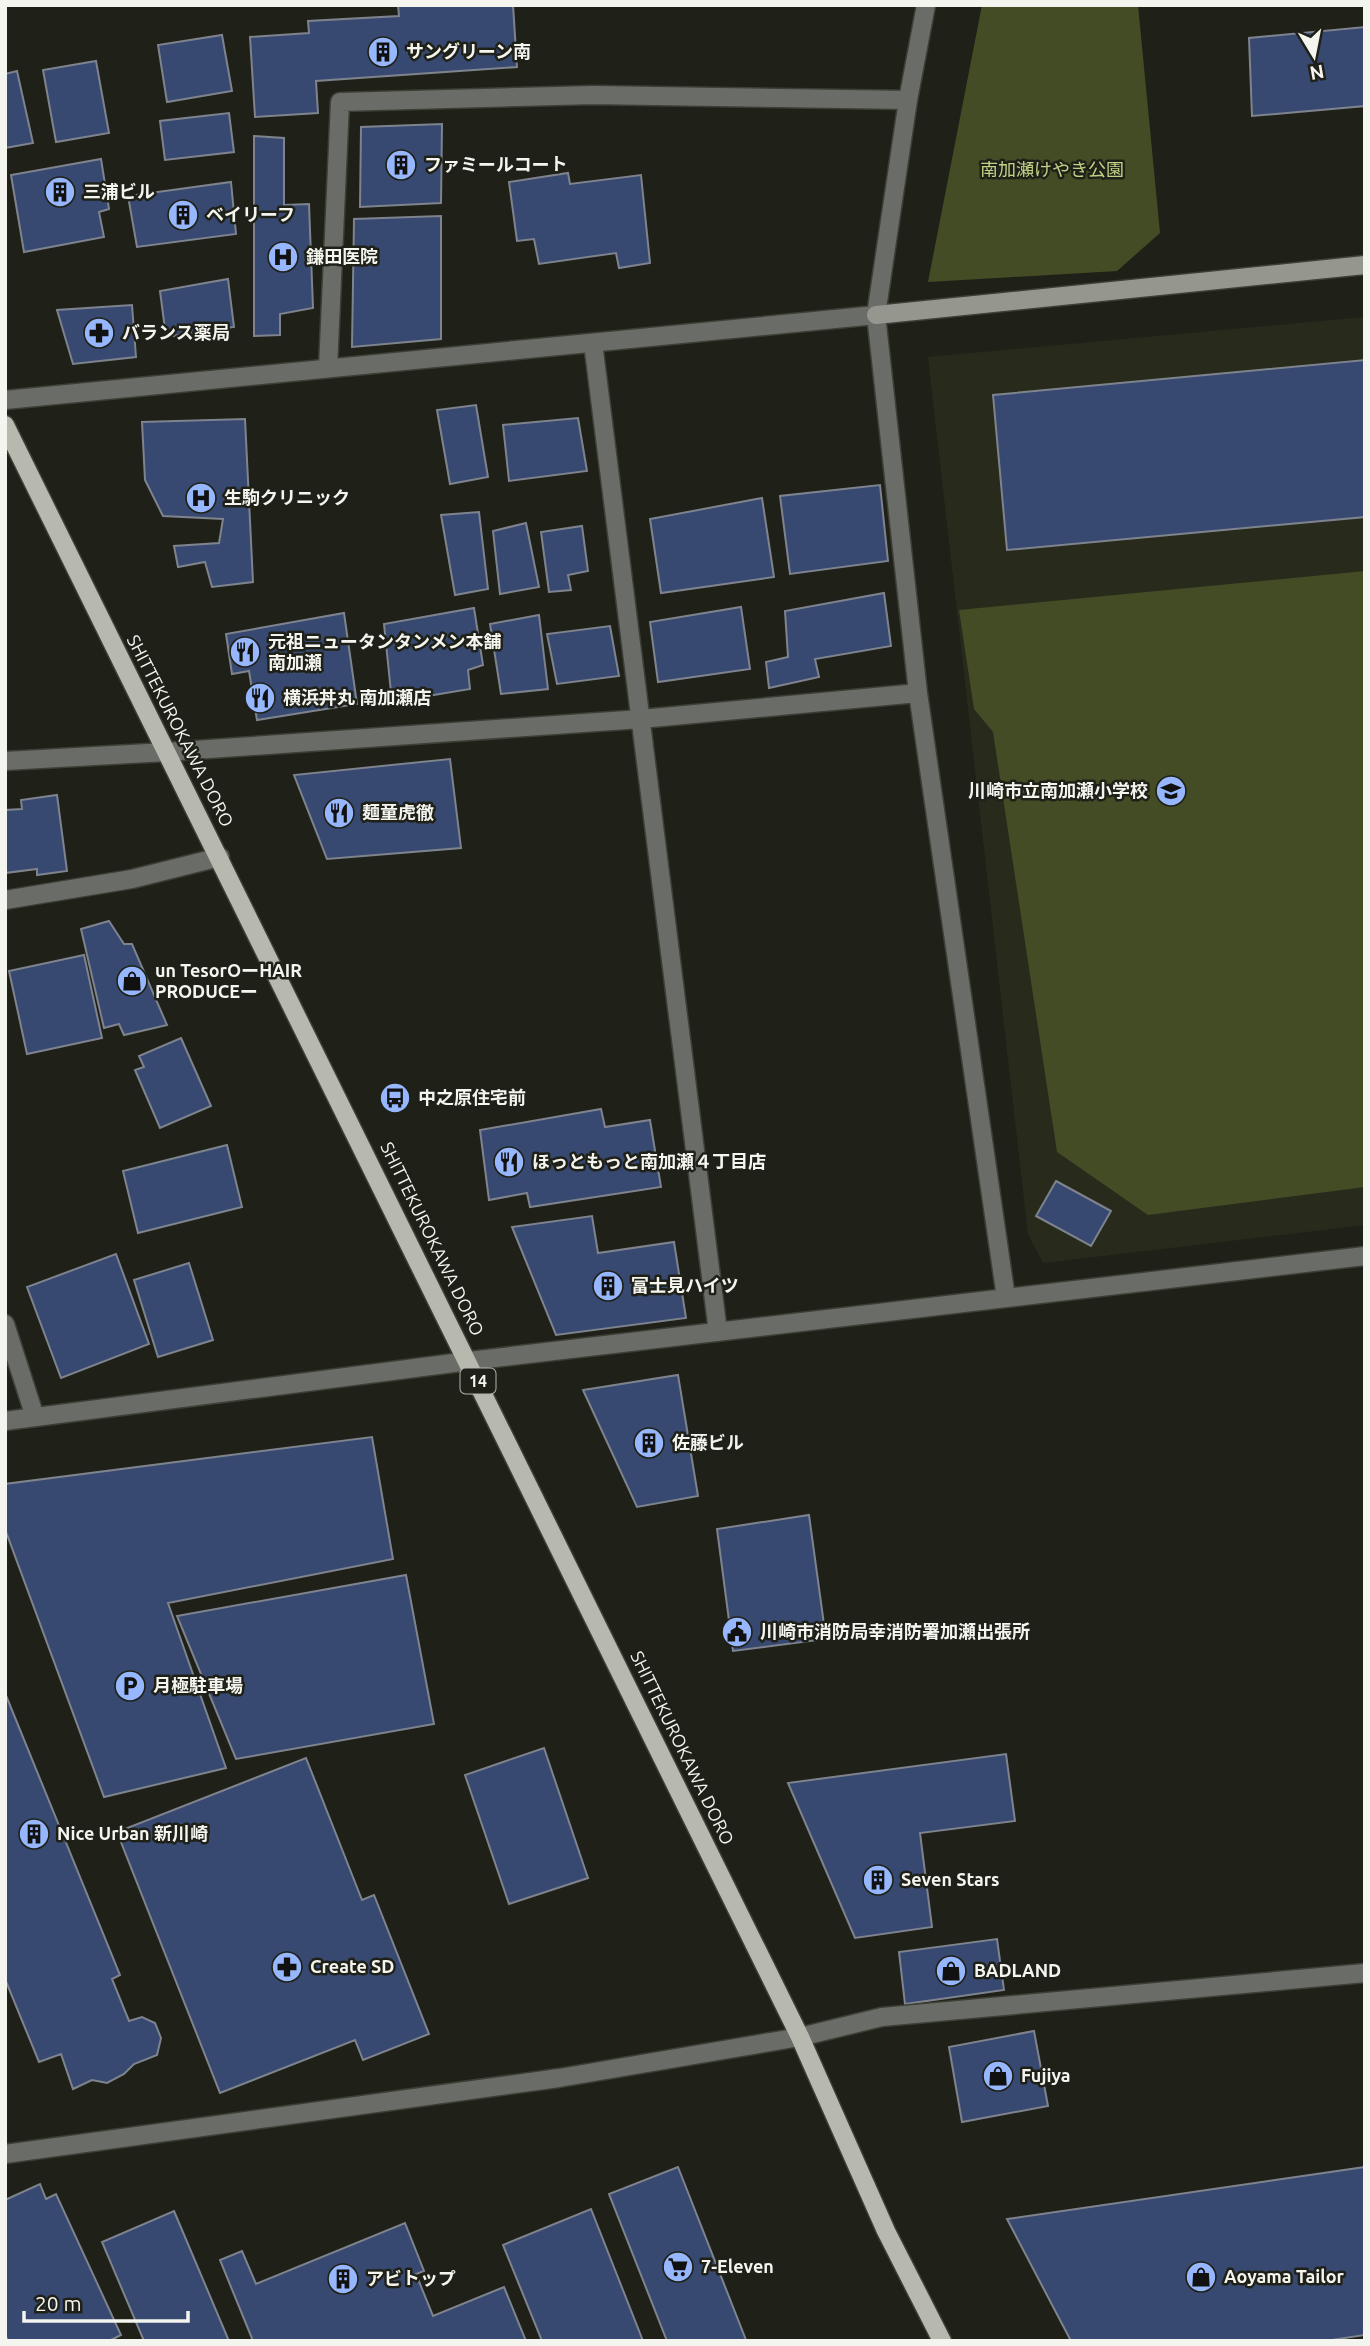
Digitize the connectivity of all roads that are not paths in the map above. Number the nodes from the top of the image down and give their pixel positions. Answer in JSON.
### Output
{"nodes":[{"id":1,"x":926,"y":5,"type":"edge"},
{"id":2,"x":908,"y":100,"type":"junction"},
{"id":3,"x":1365,"y":265,"type":"edge"},
{"id":4,"x":876,"y":315,"type":"junction"},
{"id":5,"x":593,"y":343,"type":"junction"},
{"id":6,"x":328,"y":368,"type":"junction"},
{"id":7,"x":5,"y":400,"type":"edge"},
{"id":8,"x":5,"y":425,"type":"edge"},
{"id":9,"x":918,"y":693,"type":"junction"},
{"id":10,"x":641,"y":719,"type":"junction"},
{"id":11,"x":166,"y":752,"type":"junction"},
{"id":12,"x":5,"y":761,"type":"edge"},
{"id":13,"x":220,"y":857,"type":"junction"},
{"id":14,"x":5,"y":900,"type":"edge"},
{"id":15,"x":1365,"y":1256,"type":"edge"},
{"id":16,"x":1006,"y":1298,"type":"junction"},
{"id":17,"x":5,"y":1324,"type":"edge"},
{"id":18,"x":718,"y":1332,"type":"junction"},
{"id":19,"x":468,"y":1362,"type":"junction"},
{"id":20,"x":35,"y":1417,"type":"junction"},
{"id":21,"x":5,"y":1421,"type":"edge"},
{"id":22,"x":1365,"y":1973,"type":"edge"},
{"id":23,"x":800,"y":2037,"type":"junction"},
{"id":24,"x":5,"y":2154,"type":"edge"},
{"id":25,"x":942,"y":2341,"type":"edge"}],
"edges":[{"from":1,"to":2,"type":"street"},
{"from":2,"to":4,"type":"street"},
{"from":2,"to":6,"type":"street"},
{"from":3,"to":4,"type":"street"},
{"from":4,"to":5,"type":"street"},
{"from":4,"to":9,"type":"street"},
{"from":5,"to":6,"type":"street"},
{"from":5,"to":10,"type":"street"},
{"from":6,"to":7,"type":"street"},
{"from":8,"to":11,"type":"main road","name":"SHITTEKUROKAWA DORO","number":"14"},
{"from":9,"to":10,"type":"street"},
{"from":9,"to":16,"type":"street"},
{"from":10,"to":11,"type":"street"},
{"from":10,"to":18,"type":"street"},
{"from":11,"to":12,"type":"street"},
{"from":11,"to":13,"type":"main road","name":"SHITTEKUROKAWA DORO","number":"14"},
{"from":13,"to":14,"type":"street"},
{"from":13,"to":19,"type":"main road","name":"SHITTEKUROKAWA DORO","number":"14"},
{"from":15,"to":16,"type":"street"},
{"from":16,"to":18,"type":"street"},
{"from":17,"to":20,"type":"street"},
{"from":18,"to":19,"type":"street"},
{"from":19,"to":20,"type":"street"},
{"from":19,"to":23,"type":"main road","name":"SHITTEKUROKAWA DORO","number":"14"},
{"from":20,"to":21,"type":"street"},
{"from":22,"to":23,"type":"street"},
{"from":23,"to":24,"type":"street"},
{"from":23,"to":25,"type":"main road","name":"SHITTEKUROKAWA DORO","number":"14"}]}
